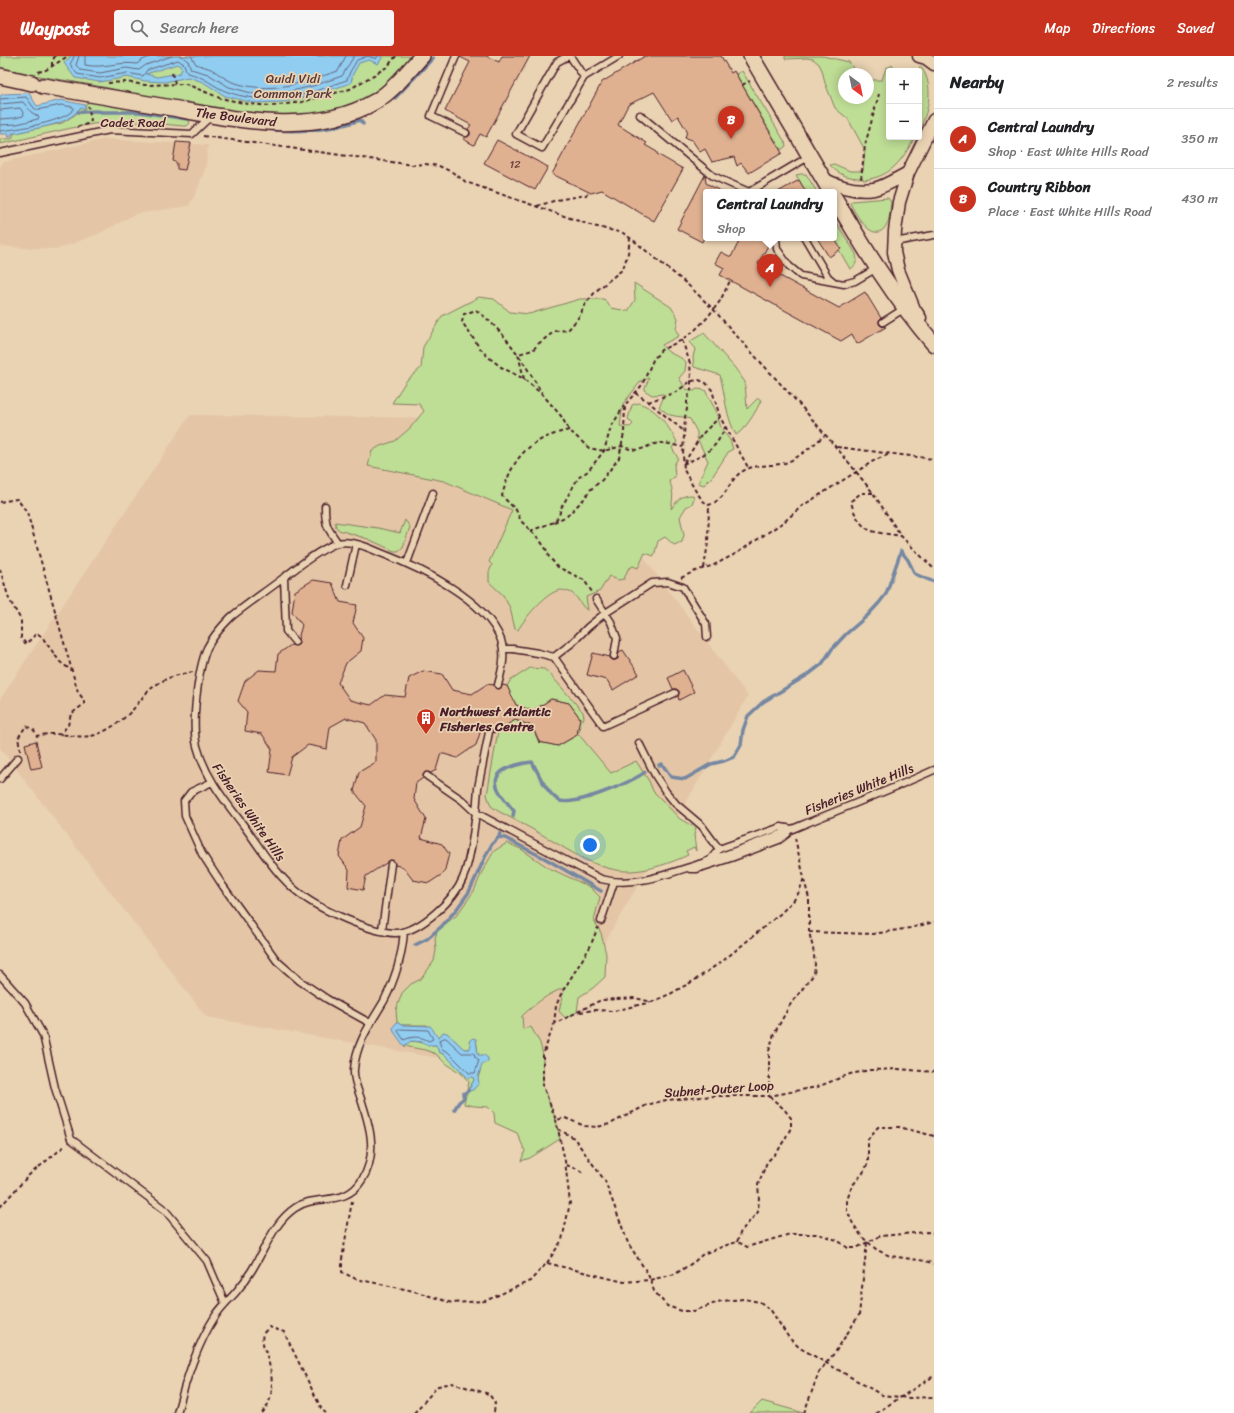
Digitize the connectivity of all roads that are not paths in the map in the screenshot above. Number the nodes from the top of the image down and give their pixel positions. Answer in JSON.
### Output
{"nodes":[{"id":1,"x":422,"y":56,"type":"edge"},
{"id":2,"x":456,"y":56,"type":"edge"},
{"id":3,"x":569,"y":56,"type":"edge"},
{"id":4,"x":618,"y":56,"type":"edge"},
{"id":5,"x":751,"y":56,"type":"edge"},
{"id":6,"x":919,"y":56,"type":"edge"},
{"id":7,"x":934,"y":64,"type":"edge"},
{"id":8,"x":0,"y":76,"type":"edge"},
{"id":9,"x":584,"y":77,"type":"junction"},
{"id":10,"x":212,"y":115,"type":"junction"},
{"id":11,"x":640,"y":115,"type":"dead end"},
{"id":12,"x":934,"y":120,"type":"edge"},
{"id":13,"x":466,"y":133,"type":"dead end"},
{"id":14,"x":0,"y":153,"type":"edge"},
{"id":15,"x":810,"y":156,"type":"junction"},
{"id":16,"x":908,"y":173,"type":"junction"},
{"id":17,"x":827,"y":186,"type":"edge"},
{"id":18,"x":742,"y":189,"type":"edge"},
{"id":19,"x":754,"y":189,"type":"edge"},
{"id":20,"x":837,"y":202,"type":"edge"},
{"id":21,"x":934,"y":235,"type":"edge"},
{"id":22,"x":776,"y":241,"type":"edge"},
{"id":23,"x":807,"y":241,"type":"edge"},
{"id":24,"x":894,"y":242,"type":"junction"},
{"id":25,"x":877,"y":268,"type":"junction"},
{"id":26,"x":835,"y":283,"type":"junction"},
{"id":27,"x":905,"y":308,"type":"junction"},
{"id":28,"x":883,"y":322,"type":"dead end"},
{"id":29,"x":934,"y":343,"type":"edge"},
{"id":30,"x":433,"y":493,"type":"dead end"},
{"id":31,"x":325,"y":506,"type":"dead end"},
{"id":32,"x":338,"y":543,"type":"junction"},
{"id":33,"x":356,"y":544,"type":"junction"},
{"id":34,"x":407,"y":563,"type":"junction"},
{"id":35,"x":284,"y":578,"type":"junction"},
{"id":36,"x":347,"y":585,"type":"dead end"},
{"id":37,"x":596,"y":599,"type":"road end"},
{"id":38,"x":604,"y":614,"type":"junction"},
{"id":39,"x":707,"y":637,"type":"dead end"},
{"id":40,"x":295,"y":642,"type":"dead end"},
{"id":41,"x":504,"y":649,"type":"junction"},
{"id":42,"x":614,"y":656,"type":"dead end"},
{"id":43,"x":554,"y":657,"type":"junction"},
{"id":44,"x":498,"y":685,"type":"dead end"},
{"id":45,"x":675,"y":693,"type":"dead end"},
{"id":46,"x":489,"y":732,"type":"dead end"},
{"id":47,"x":639,"y":743,"type":"dead end"},
{"id":48,"x":18,"y":758,"type":"road end"},
{"id":49,"x":934,"y":770,"type":"edge"},
{"id":50,"x":427,"y":776,"type":"dead end"},
{"id":51,"x":0,"y":779,"type":"edge"},
{"id":52,"x":212,"y":782,"type":"junction"},
{"id":53,"x":476,"y":812,"type":"junction"},
{"id":54,"x":793,"y":829,"type":"junction"},
{"id":55,"x":719,"y":849,"type":"junction"},
{"id":56,"x":710,"y":860,"type":"junction"},
{"id":57,"x":391,"y":864,"type":"dead end"},
{"id":58,"x":682,"y":869,"type":"junction"},
{"id":59,"x":614,"y":882,"type":"junction"},
{"id":60,"x":601,"y":921,"type":"road end"},
{"id":61,"x":382,"y":930,"type":"junction"},
{"id":62,"x":404,"y":932,"type":"junction"},
{"id":63,"x":0,"y":975,"type":"edge"},
{"id":64,"x":370,"y":1023,"type":"junction"},
{"id":65,"x":225,"y":1303,"type":"junction"},
{"id":66,"x":177,"y":1413,"type":"edge"}],
"edges":[{"from":1,"to":10,"type":"street","name":"The Boulevard"},
{"from":2,"to":13,"type":"lane"},
{"from":3,"to":9,"type":"lane"},
{"from":3,"to":9,"type":"lane"},
{"from":4,"to":9,"type":"lane"},
{"from":5,"to":15,"type":"street"},
{"from":6,"to":7,"type":"street"},
{"from":8,"to":10,"type":"street","name":"The Boulevard"},
{"from":10,"to":14,"type":"lane","name":"Cadet Road"},
{"from":11,"to":18,"type":"lane"},
{"from":12,"to":16,"type":"street"},
{"from":15,"to":17,"type":"street"},
{"from":15,"to":19,"type":"lane"},
{"from":16,"to":17,"type":"street"},
{"from":16,"to":24,"type":"street"},
{"from":20,"to":25,"type":"street"},
{"from":21,"to":24,"type":"lane"},
{"from":22,"to":26,"type":"lane"},
{"from":23,"to":26,"type":"lane"},
{"from":24,"to":29,"type":"street"},
{"from":25,"to":26,"type":"lane"},
{"from":25,"to":27,"type":"street"},
{"from":27,"to":28,"type":"lane"},
{"from":27,"to":29,"type":"street"},
{"from":30,"to":34,"type":"lane"},
{"from":31,"to":32,"type":"lane"},
{"from":32,"to":33,"type":"lane"},
{"from":32,"to":35,"type":"lane","name":"Fisheries White Hills"},
{"from":33,"to":34,"type":"lane"},
{"from":33,"to":36,"type":"lane"},
{"from":34,"to":41,"type":"lane"},
{"from":35,"to":40,"type":"lane"},
{"from":35,"to":52,"type":"lane","name":"Fisheries White Hills"},
{"from":37,"to":38,"type":"lane"},
{"from":38,"to":39,"type":"lane"},
{"from":38,"to":42,"type":"lane"},
{"from":38,"to":43,"type":"lane"},
{"from":41,"to":43,"type":"lane"},
{"from":41,"to":44,"type":"lane"},
{"from":43,"to":45,"type":"lane"},
{"from":46,"to":53,"type":"lane"},
{"from":47,"to":55,"type":"lane"},
{"from":48,"to":51,"type":"lane"},
{"from":49,"to":54,"type":"lane","name":"Fisheries White Hills"},
{"from":50,"to":53,"type":"lane","name":"Fisheries White Hills"},
{"from":52,"to":61,"type":"lane","name":"Fisheries White Hills"},
{"from":52,"to":64,"type":"lane"},
{"from":53,"to":59,"type":"lane","name":"Fisheries White Hills"},
{"from":53,"to":62,"type":"lane"},
{"from":54,"to":55,"type":"lane","name":"Fisheries White Hills"},
{"from":54,"to":56,"type":"lane","name":"Fisheries White Hills"},
{"from":54,"to":58,"type":"lane","name":"Fisheries White Hills"},
{"from":55,"to":56,"type":"lane"},
{"from":56,"to":58,"type":"lane","name":"Fisheries White Hills"},
{"from":57,"to":61,"type":"lane"},
{"from":58,"to":59,"type":"lane","name":"Fisheries White Hills"},
{"from":59,"to":60,"type":"lane"},
{"from":61,"to":62,"type":"lane","name":"Fisheries White Hills"},
{"from":62,"to":64,"type":"lane"},
{"from":63,"to":65,"type":"lane"},
{"from":64,"to":65,"type":"lane"},
{"from":65,"to":66,"type":"lane"}]}
